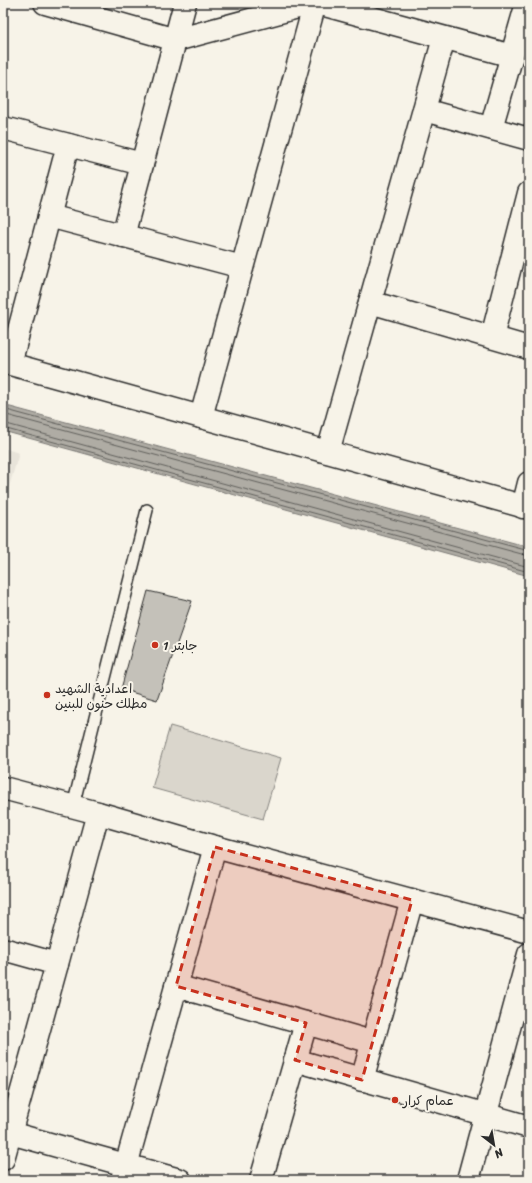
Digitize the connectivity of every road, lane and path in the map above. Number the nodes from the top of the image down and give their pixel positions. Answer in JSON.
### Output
{"nodes":[{"id":1,"x":45,"y":3,"type":"edge"},
{"id":2,"x":186,"y":3,"type":"edge"},
{"id":3,"x":315,"y":3,"type":"edge"},
{"id":4,"x":527,"y":5,"type":"edge"},
{"id":5,"x":444,"y":38,"type":"junction"},
{"id":6,"x":176,"y":40,"type":"junction"},
{"id":7,"x":512,"y":56,"type":"junction"},
{"id":8,"x":424,"y":110,"type":"junction"},
{"id":9,"x":3,"y":128,"type":"edge"},
{"id":10,"x":491,"y":128,"type":"junction"},
{"id":11,"x":529,"y":139,"type":"edge"},
{"id":12,"x":68,"y":145,"type":"junction"},
{"id":13,"x":142,"y":164,"type":"junction"},
{"id":14,"x":529,"y":193,"type":"edge"},
{"id":15,"x":49,"y":216,"type":"junction"},
{"id":16,"x":123,"y":236,"type":"junction"},
{"id":17,"x":520,"y":266,"type":"edge"},
{"id":18,"x":242,"y":267,"type":"junction"},
{"id":19,"x":370,"y":302,"type":"junction"},
{"id":20,"x":492,"y":337,"type":"junction"},
{"id":21,"x":529,"y":348,"type":"edge"},
{"id":22,"x":6,"y":363,"type":"edge"},
{"id":23,"x":201,"y":417,"type":"junction"},
{"id":24,"x":328,"y":452,"type":"junction"},
{"id":25,"x":529,"y":483,"type":"edge"},
{"id":26,"x":526,"y":507,"type":"edge"},
{"id":27,"x":147,"y":510,"type":"dead end"},
{"id":28,"x":3,"y":788,"type":"edge"},
{"id":29,"x":73,"y":806,"type":"junction"},
{"id":30,"x":98,"y":813,"type":"junction"},
{"id":31,"x":215,"y":847,"type":"junction"},
{"id":32,"x":412,"y":900,"type":"junction"},
{"id":33,"x":529,"y":932,"type":"edge"},
{"id":34,"x":3,"y":949,"type":"edge"},
{"id":35,"x":529,"y":954,"type":"edge"},
{"id":36,"x":57,"y":964,"type":"junction"},
{"id":37,"x":176,"y":986,"type":"junction"},
{"id":38,"x":306,"y":1023,"type":"junction"},
{"id":39,"x":372,"y":1042,"type":"junction"},
{"id":40,"x":295,"y":1060,"type":"junction"},
{"id":41,"x":362,"y":1080,"type":"junction"},
{"id":42,"x":486,"y":1115,"type":"junction"},
{"id":43,"x":529,"y":1127,"type":"edge"},
{"id":44,"x":7,"y":1132,"type":"edge"},
{"id":45,"x":3,"y":1159,"type":"edge"},
{"id":46,"x":124,"y":1173,"type":"edge"},
{"id":47,"x":180,"y":1180,"type":"edge"},
{"id":48,"x":261,"y":1180,"type":"edge"},
{"id":49,"x":468,"y":1180,"type":"edge"}],
"edges":[{"from":1,"to":6,"type":"street"},
{"from":2,"to":6,"type":"street"},
{"from":3,"to":5,"type":"street"},
{"from":3,"to":6,"type":"street"},
{"from":3,"to":18,"type":"street"},
{"from":4,"to":7,"type":"street"},
{"from":5,"to":7,"type":"street"},
{"from":5,"to":8,"type":"street"},
{"from":6,"to":13,"type":"street"},
{"from":7,"to":10,"type":"street"},
{"from":8,"to":10,"type":"street"},
{"from":8,"to":19,"type":"street"},
{"from":9,"to":12,"type":"street"},
{"from":10,"to":11,"type":"street"},
{"from":12,"to":13,"type":"street"},
{"from":12,"to":15,"type":"street"},
{"from":13,"to":16,"type":"street"},
{"from":14,"to":17,"type":"street"},
{"from":15,"to":16,"type":"street"},
{"from":15,"to":22,"type":"street"},
{"from":16,"to":18,"type":"street"},
{"from":17,"to":20,"type":"street"},
{"from":18,"to":23,"type":"street"},
{"from":19,"to":20,"type":"street"},
{"from":19,"to":24,"type":"street"},
{"from":20,"to":21,"type":"street"},
{"from":22,"to":23,"type":"street"},
{"from":23,"to":24,"type":"street"},
{"from":24,"to":26,"type":"street"},
{"from":25,"to":26,"type":"street"},
{"from":27,"to":29,"type":"lane"},
{"from":28,"to":29,"type":"street"},
{"from":29,"to":30,"type":"street"},
{"from":30,"to":31,"type":"street"},
{"from":30,"to":36,"type":"street"},
{"from":31,"to":32,"type":"street"},
{"from":31,"to":37,"type":"street"},
{"from":32,"to":33,"type":"street"},
{"from":32,"to":39,"type":"street"},
{"from":34,"to":36,"type":"street"},
{"from":35,"to":42,"type":"street"},
{"from":36,"to":44,"type":"street"},
{"from":37,"to":38,"type":"street"},
{"from":37,"to":46,"type":"street"},
{"from":38,"to":39,"type":"street"},
{"from":38,"to":40,"type":"street"},
{"from":39,"to":41,"type":"street"},
{"from":40,"to":41,"type":"street"},
{"from":40,"to":48,"type":"street"},
{"from":41,"to":42,"type":"street"},
{"from":42,"to":43,"type":"street"},
{"from":42,"to":49,"type":"street"},
{"from":44,"to":45,"type":"street"},
{"from":44,"to":46,"type":"street"},
{"from":46,"to":47,"type":"street"}]}
